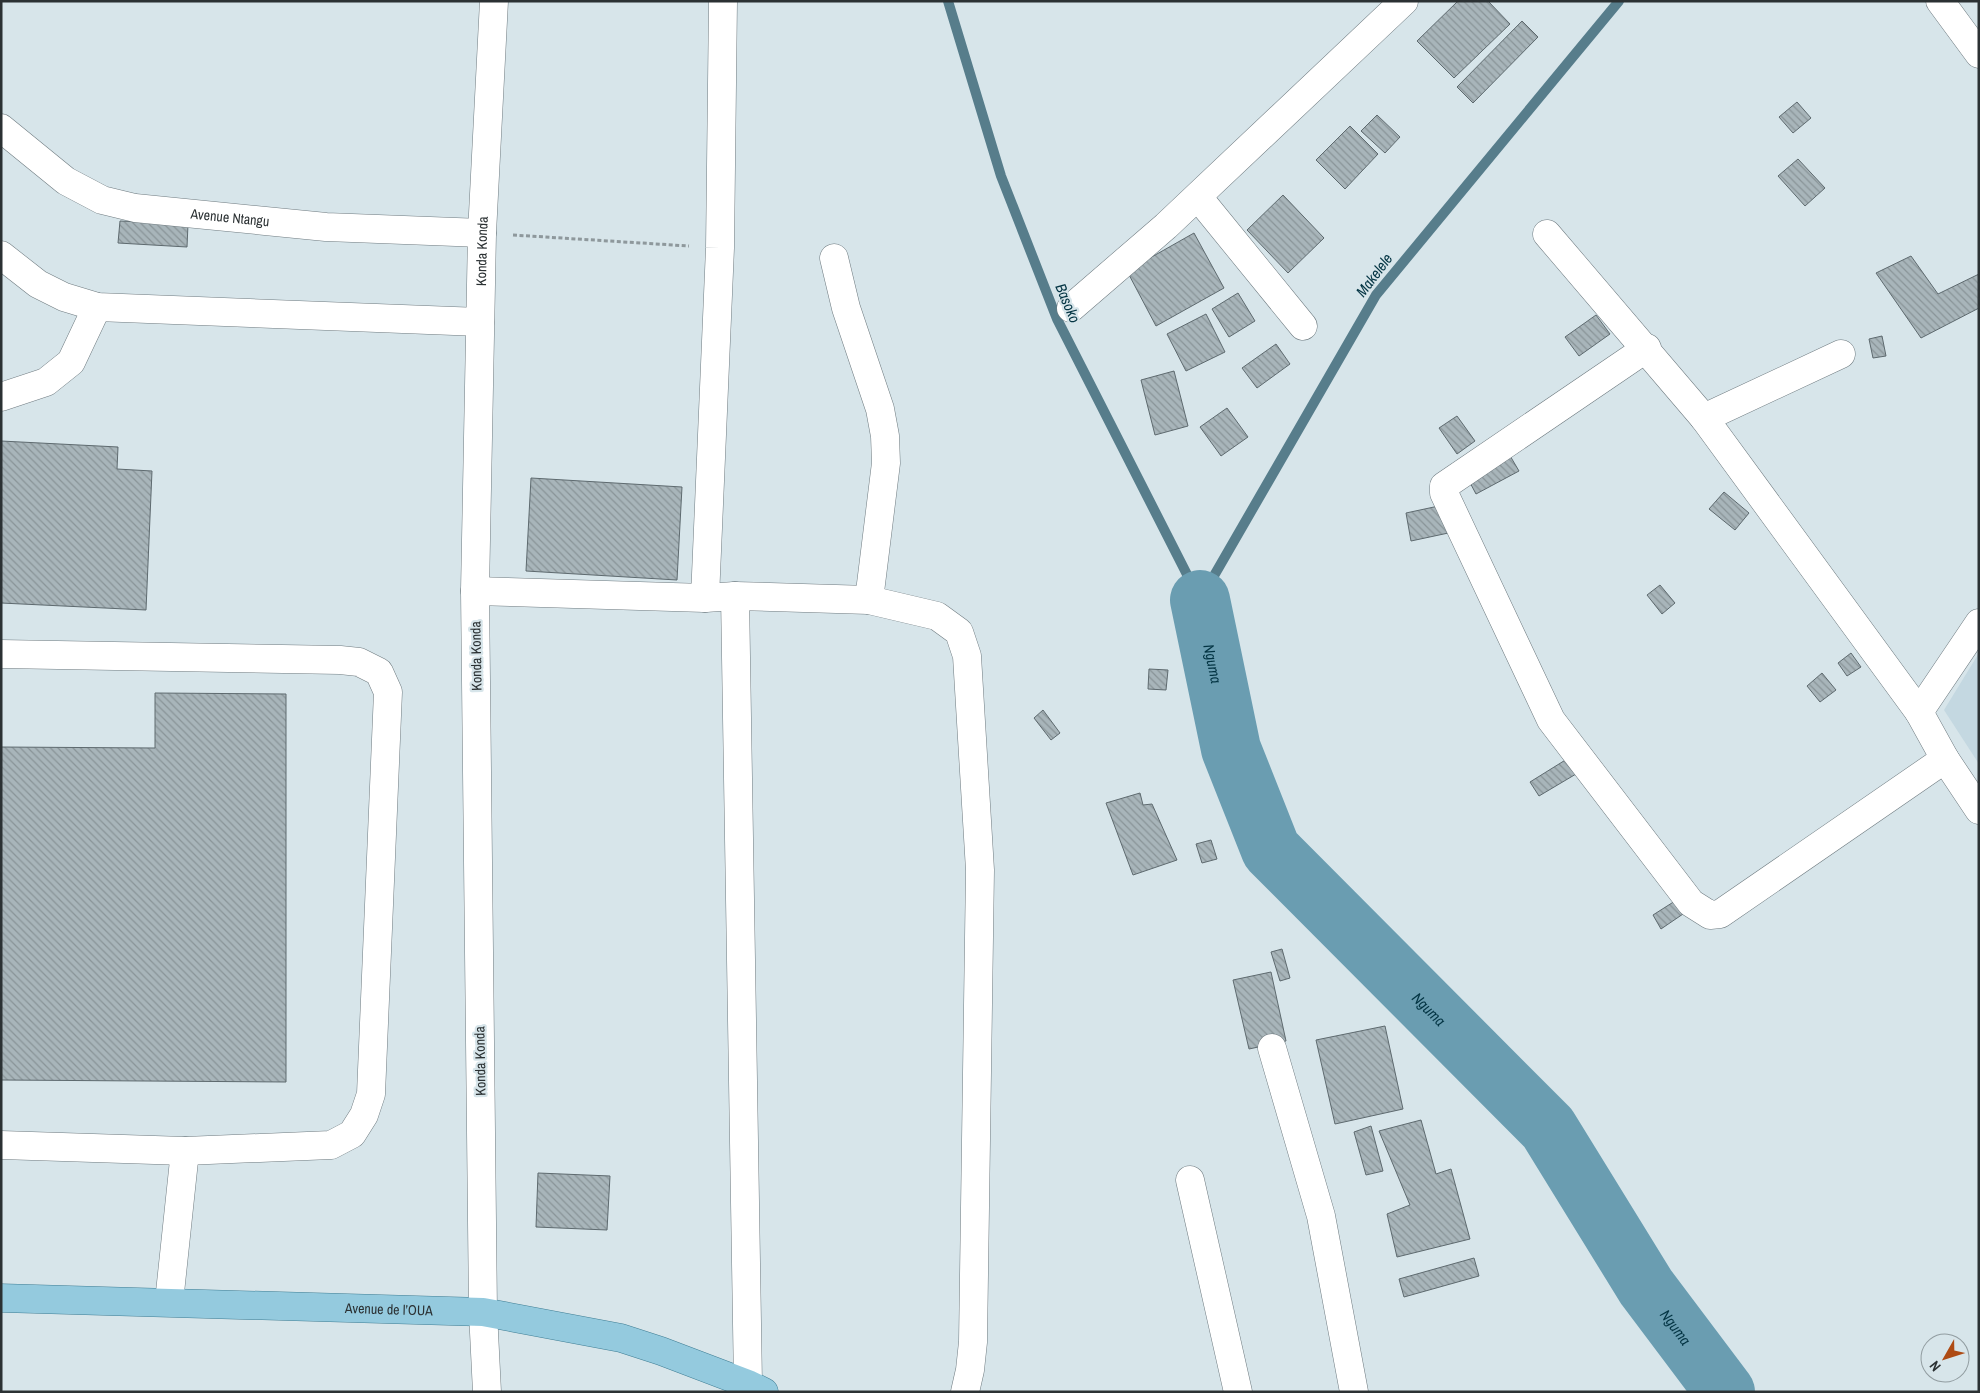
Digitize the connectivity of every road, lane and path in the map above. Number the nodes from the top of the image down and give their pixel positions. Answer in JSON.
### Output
{"nodes":[{"id":1,"x":494,"y":1,"type":"edge"},
{"id":2,"x":723,"y":1,"type":"edge"},
{"id":3,"x":1404,"y":1,"type":"edge"},
{"id":4,"x":1940,"y":1,"type":"edge"},
{"id":5,"x":1979,"y":54,"type":"edge"},
{"id":6,"x":1,"y":128,"type":"edge"},
{"id":7,"x":1198,"y":197,"type":"junction"},
{"id":8,"x":482,"y":233,"type":"junction"},
{"id":9,"x":1547,"y":234,"type":"dead end"},
{"id":10,"x":720,"y":248,"type":"junction"},
{"id":11,"x":1,"y":255,"type":"edge"},
{"id":12,"x":834,"y":258,"type":"dead end"},
{"id":13,"x":97,"y":306,"type":"junction"},
{"id":14,"x":1071,"y":308,"type":"dead end"},
{"id":15,"x":480,"y":322,"type":"junction"},
{"id":16,"x":1303,"y":326,"type":"dead end"},
{"id":17,"x":1646,"y":348,"type":"junction"},
{"id":18,"x":1841,"y":354,"type":"dead end"},
{"id":19,"x":1,"y":397,"type":"edge"},
{"id":20,"x":1704,"y":418,"type":"junction"},
{"id":21,"x":475,"y":591,"type":"junction"},
{"id":22,"x":735,"y":596,"type":"junction"},
{"id":23,"x":705,"y":598,"type":"junction"},
{"id":24,"x":868,"y":600,"type":"junction"},
{"id":25,"x":1979,"y":623,"type":"edge"},
{"id":26,"x":1,"y":654,"type":"edge"},
{"id":27,"x":1919,"y":712,"type":"junction"},
{"id":28,"x":1945,"y":759,"type":"junction"},
{"id":29,"x":1979,"y":810,"type":"edge"},
{"id":30,"x":1272,"y":1048,"type":"dead end"},
{"id":31,"x":1,"y":1145,"type":"edge"},
{"id":32,"x":185,"y":1151,"type":"junction"},
{"id":33,"x":1190,"y":1180,"type":"dead end"},
{"id":34,"x":1,"y":1298,"type":"edge"},
{"id":35,"x":169,"y":1302,"type":"junction"},
{"id":36,"x":483,"y":1312,"type":"junction"},
{"id":37,"x":756,"y":1388,"type":"edge"},
{"id":38,"x":487,"y":1392,"type":"edge"},
{"id":39,"x":965,"y":1392,"type":"edge"},
{"id":40,"x":1238,"y":1392,"type":"edge"},
{"id":41,"x":1354,"y":1392,"type":"edge"}],
"edges":[{"from":1,"to":8,"type":"street","name":"Konda Konda"},
{"from":2,"to":10,"type":"street"},
{"from":3,"to":7,"type":"street"},
{"from":4,"to":5,"type":"street"},
{"from":6,"to":8,"type":"street","name":"Avenue Ntangu"},
{"from":7,"to":14,"type":"street"},
{"from":7,"to":16,"type":"street"},
{"from":8,"to":10,"type":"path"},
{"from":8,"to":15,"type":"street","name":"Konda Konda"},
{"from":9,"to":17,"type":"street"},
{"from":10,"to":23,"type":"street"},
{"from":11,"to":13,"type":"street"},
{"from":12,"to":24,"type":"street"},
{"from":13,"to":15,"type":"street"},
{"from":13,"to":19,"type":"street"},
{"from":15,"to":21,"type":"street","name":"Konda Konda"},
{"from":17,"to":20,"type":"street"},
{"from":17,"to":28,"type":"street"},
{"from":18,"to":20,"type":"street"},
{"from":20,"to":27,"type":"street"},
{"from":21,"to":23,"type":"street"},
{"from":21,"to":36,"type":"street","name":"Konda Konda"},
{"from":22,"to":23,"type":"street"},
{"from":22,"to":24,"type":"street"},
{"from":22,"to":37,"type":"street"},
{"from":24,"to":39,"type":"street"},
{"from":25,"to":27,"type":"street"},
{"from":26,"to":32,"type":"street"},
{"from":27,"to":28,"type":"street"},
{"from":28,"to":29,"type":"street"},
{"from":30,"to":41,"type":"street"},
{"from":31,"to":32,"type":"street"},
{"from":32,"to":35,"type":"street"},
{"from":33,"to":40,"type":"street"},
{"from":34,"to":35,"type":"main road","name":"Avenue de l’OUA"},
{"from":35,"to":36,"type":"main road","name":"Avenue de l’OUA"},
{"from":36,"to":37,"type":"main road","name":"Avenue de l’OUA"},
{"from":36,"to":38,"type":"street","name":"Konda Konda"}]}
